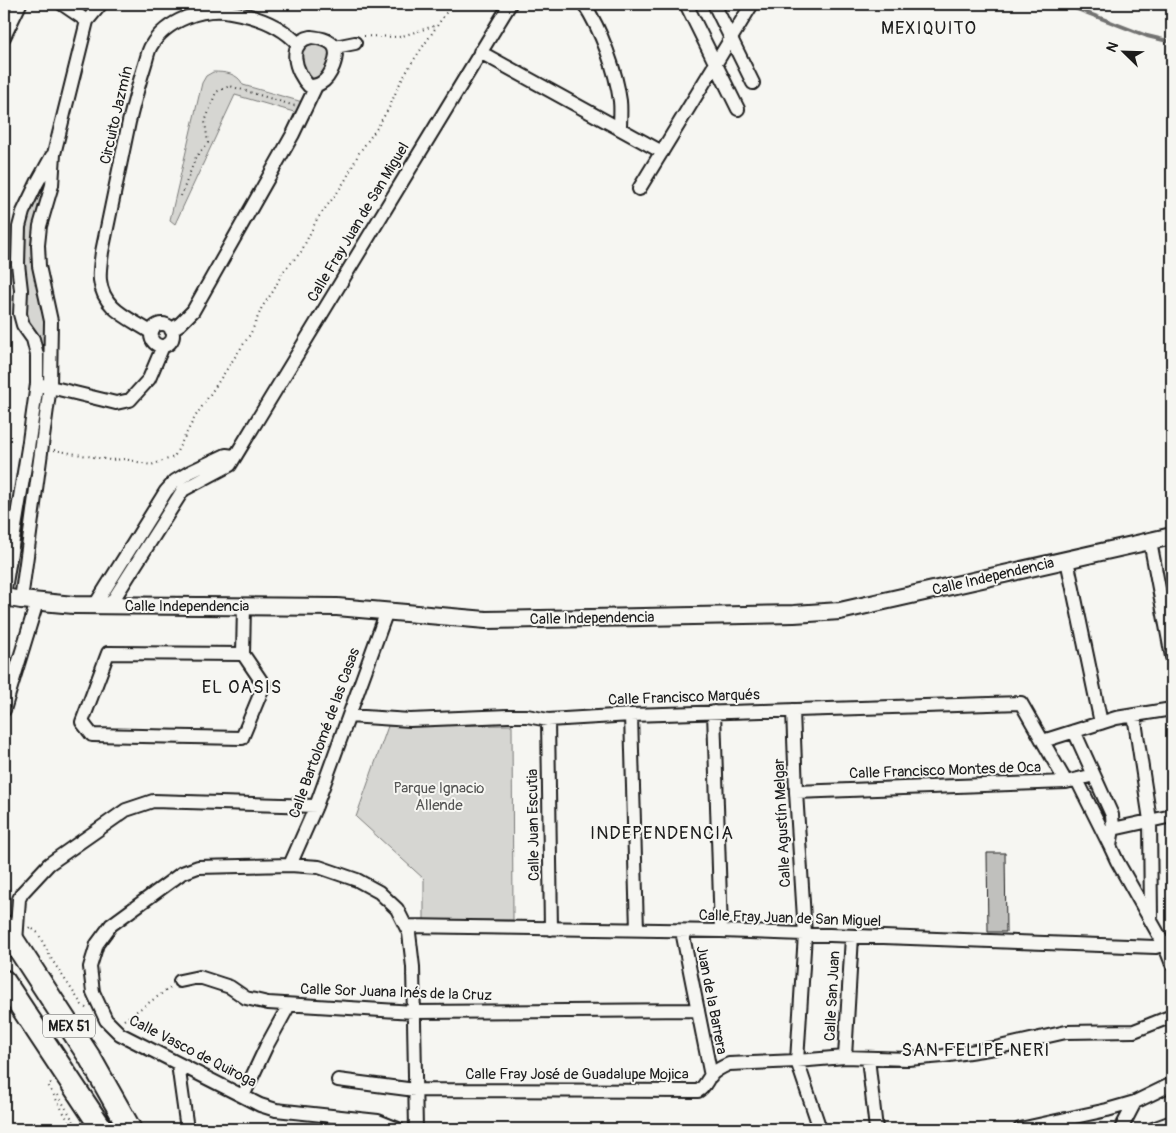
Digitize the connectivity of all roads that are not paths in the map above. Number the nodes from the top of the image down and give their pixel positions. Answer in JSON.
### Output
{"nodes":[{"id":1,"x":20,"y":4,"type":"edge"},
{"id":2,"x":62,"y":4,"type":"edge"},
{"id":3,"x":101,"y":4,"type":"edge"},
{"id":4,"x":510,"y":4,"type":"edge"},
{"id":5,"x":584,"y":4,"type":"edge"},
{"id":6,"x":686,"y":4,"type":"edge"},
{"id":7,"x":714,"y":4,"type":"edge"},
{"id":8,"x":752,"y":4,"type":"edge"},
{"id":9,"x":87,"y":21,"type":"junction"},
{"id":10,"x":4,"y":37,"type":"edge"},
{"id":11,"x":731,"y":38,"type":"junction"},
{"id":12,"x":355,"y":43,"type":"road end"},
{"id":13,"x":298,"y":44,"type":"junction"},
{"id":14,"x":335,"y":47,"type":"junction"},
{"id":15,"x":480,"y":52,"type":"junction"},
{"id":16,"x":716,"y":64,"type":"junction"},
{"id":17,"x":753,"y":83,"type":"dead end"},
{"id":18,"x":316,"y":86,"type":"junction"},
{"id":19,"x":738,"y":109,"type":"dead end"},
{"id":20,"x":620,"y":128,"type":"junction"},
{"id":21,"x":662,"y":152,"type":"junction"},
{"id":22,"x":54,"y":154,"type":"junction"},
{"id":23,"x":639,"y":189,"type":"dead end"},
{"id":24,"x":171,"y":330,"type":"junction"},
{"id":25,"x":152,"y":332,"type":"junction"},
{"id":26,"x":163,"y":346,"type":"junction"},
{"id":27,"x":37,"y":384,"type":"junction"},
{"id":28,"x":50,"y":386,"type":"junction"},
{"id":29,"x":26,"y":460,"type":"junction"},
{"id":30,"x":40,"y":464,"type":"junction"},
{"id":31,"x":1172,"y":536,"type":"edge"},
{"id":32,"x":1150,"y":541,"type":"junction"},
{"id":33,"x":1067,"y":560,"type":"junction"},
{"id":34,"x":4,"y":596,"type":"edge"},
{"id":35,"x":21,"y":600,"type":"junction"},
{"id":36,"x":37,"y":602,"type":"junction"},
{"id":37,"x":102,"y":605,"type":"junction"},
{"id":38,"x":244,"y":606,"type":"junction"},
{"id":39,"x":387,"y":611,"type":"junction"},
{"id":40,"x":243,"y":654,"type":"junction"},
{"id":41,"x":1172,"y":658,"type":"edge"},
{"id":42,"x":1172,"y":709,"type":"edge"},
{"id":43,"x":4,"y":710,"type":"edge"},
{"id":44,"x":793,"y":710,"type":"junction"},
{"id":45,"x":714,"y":712,"type":"junction"},
{"id":46,"x":631,"y":715,"type":"junction"},
{"id":47,"x":1134,"y":715,"type":"junction"},
{"id":48,"x":349,"y":716,"type":"junction"},
{"id":49,"x":548,"y":720,"type":"junction"},
{"id":50,"x":1100,"y":723,"type":"junction"},
{"id":51,"x":1074,"y":731,"type":"junction"},
{"id":52,"x":1043,"y":741,"type":"junction"},
{"id":53,"x":1094,"y":775,"type":"junction"},
{"id":54,"x":1071,"y":781,"type":"junction"},
{"id":55,"x":796,"y":792,"type":"junction"},
{"id":56,"x":316,"y":806,"type":"junction"},
{"id":57,"x":1172,"y":816,"type":"edge"},
{"id":58,"x":1150,"y":820,"type":"junction"},
{"id":59,"x":1112,"y":829,"type":"junction"},
{"id":60,"x":1110,"y":846,"type":"junction"},
{"id":61,"x":290,"y":865,"type":"junction"},
{"id":62,"x":1151,"y":920,"type":"junction"},
{"id":63,"x":4,"y":926,"type":"edge"},
{"id":64,"x":406,"y":926,"type":"junction"},
{"id":65,"x":551,"y":929,"type":"junction"},
{"id":66,"x":637,"y":930,"type":"junction"},
{"id":67,"x":682,"y":931,"type":"junction"},
{"id":68,"x":721,"y":931,"type":"junction"},
{"id":69,"x":805,"y":934,"type":"junction"},
{"id":70,"x":852,"y":936,"type":"junction"},
{"id":71,"x":1168,"y":942,"type":"edge"},
{"id":72,"x":16,"y":946,"type":"junction"},
{"id":73,"x":1172,"y":964,"type":"edge"},
{"id":74,"x":4,"y":982,"type":"edge"},
{"id":75,"x":180,"y":982,"type":"road end"},
{"id":76,"x":290,"y":1005,"type":"junction"},
{"id":77,"x":698,"y":1010,"type":"junction"},
{"id":78,"x":414,"y":1012,"type":"junction"},
{"id":79,"x":1172,"y":1016,"type":"edge"},
{"id":80,"x":845,"y":1057,"type":"junction"},
{"id":81,"x":868,"y":1058,"type":"junction"},
{"id":82,"x":798,"y":1061,"type":"junction"},
{"id":83,"x":178,"y":1064,"type":"junction"},
{"id":84,"x":711,"y":1076,"type":"junction"},
{"id":85,"x":338,"y":1080,"type":"dead end"},
{"id":86,"x":1172,"y":1084,"type":"edge"},
{"id":87,"x":415,"y":1090,"type":"junction"},
{"id":88,"x":243,"y":1096,"type":"junction"},
{"id":89,"x":1135,"y":1102,"type":"junction"},
{"id":90,"x":1172,"y":1122,"type":"edge"},
{"id":91,"x":102,"y":1129,"type":"edge"},
{"id":92,"x":130,"y":1129,"type":"edge"},
{"id":93,"x":187,"y":1129,"type":"edge"},
{"id":94,"x":398,"y":1129,"type":"edge"},
{"id":95,"x":416,"y":1129,"type":"edge"},
{"id":96,"x":820,"y":1129,"type":"edge"},
{"id":97,"x":876,"y":1129,"type":"edge"},
{"id":98,"x":1020,"y":1129,"type":"edge"},
{"id":99,"x":1121,"y":1129,"type":"edge"},
{"id":100,"x":1153,"y":1129,"type":"edge"}],
"edges":[{"from":1,"to":10,"type":"street"},
{"from":2,"to":9,"type":"street"},
{"from":3,"to":9,"type":"street"},
{"from":4,"to":15,"type":"street","name":"Calle Fray Juan de San Miguel"},
{"from":5,"to":20,"type":"street"},
{"from":6,"to":16,"type":"street"},
{"from":7,"to":11,"type":"street"},
{"from":8,"to":11,"type":"street"},
{"from":9,"to":22,"type":"street"},
{"from":11,"to":16,"type":"street"},
{"from":11,"to":17,"type":"street"},
{"from":12,"to":14,"type":"street"},
{"from":13,"to":14,"type":"street"},
{"from":13,"to":18,"type":"street"},
{"from":13,"to":25,"type":"street","name":"Circuito Jazmín"},
{"from":14,"to":18,"type":"street"},
{"from":15,"to":20,"type":"street"},
{"from":15,"to":37,"type":"street","name":"Calle Fray Juan de San Miguel"},
{"from":16,"to":19,"type":"street"},
{"from":16,"to":21,"type":"street"},
{"from":18,"to":24,"type":"street"},
{"from":20,"to":21,"type":"street"},
{"from":21,"to":23,"type":"street"},
{"from":22,"to":27,"type":"street"},
{"from":22,"to":28,"type":"street"},
{"from":24,"to":25,"type":"street"},
{"from":24,"to":26,"type":"street"},
{"from":25,"to":26,"type":"street"},
{"from":26,"to":28,"type":"street"},
{"from":27,"to":28,"type":"street"},
{"from":27,"to":29,"type":"street"},
{"from":28,"to":30,"type":"street"},
{"from":29,"to":30,"type":"street"},
{"from":29,"to":34,"type":"street"},
{"from":30,"to":35,"type":"street"},
{"from":31,"to":32,"type":"street","name":"Calle Independencia"},
{"from":32,"to":33,"type":"street","name":"Calle Independencia"},
{"from":32,"to":41,"type":"street"},
{"from":33,"to":39,"type":"street","name":"Calle Independencia"},
{"from":33,"to":50,"type":"street"},
{"from":34,"to":35,"type":"street","name":"Calle Independencia"},
{"from":35,"to":36,"type":"street","name":"Calle Independencia"},
{"from":36,"to":37,"type":"street","name":"Calle Independencia"},
{"from":36,"to":43,"type":"street"},
{"from":37,"to":38,"type":"street","name":"Calle Independencia"},
{"from":38,"to":39,"type":"street","name":"Calle Independencia"},
{"from":38,"to":40,"type":"street"},
{"from":39,"to":48,"type":"street","name":"Calle Bartolomé de las Casas"},
{"from":40,"to":40,"type":"street"},
{"from":42,"to":47,"type":"street"},
{"from":44,"to":45,"type":"street","name":"Calle Francisco Marqués"},
{"from":44,"to":52,"type":"street","name":"Calle Francisco Marqués"},
{"from":44,"to":55,"type":"street","name":"Calle Agustín Melgar"},
{"from":45,"to":46,"type":"street","name":"Calle Francisco Marqués"},
{"from":45,"to":68,"type":"street"},
{"from":46,"to":49,"type":"street","name":"Calle Francisco Marqués"},
{"from":46,"to":66,"type":"street"},
{"from":47,"to":50,"type":"street"},
{"from":47,"to":58,"type":"street"},
{"from":48,"to":49,"type":"street","name":"Calle Francisco Marqués"},
{"from":48,"to":56,"type":"street","name":"Calle Bartolomé de las Casas"},
{"from":49,"to":65,"type":"street","name":"Calle Juan Escutia"},
{"from":50,"to":51,"type":"street"},
{"from":51,"to":52,"type":"street"},
{"from":51,"to":53,"type":"street"},
{"from":52,"to":54,"type":"street"},
{"from":53,"to":54,"type":"street","name":"Calle Francisco Montes de Oca"},
{"from":53,"to":59,"type":"street"},
{"from":54,"to":55,"type":"street","name":"Calle Francisco Montes de Oca"},
{"from":54,"to":60,"type":"street"},
{"from":55,"to":69,"type":"street","name":"Calle Agustín Melgar"},
{"from":56,"to":61,"type":"street","name":"Calle Bartolomé de las Casas"},
{"from":56,"to":72,"type":"street"},
{"from":57,"to":58,"type":"street"},
{"from":58,"to":59,"type":"street"},
{"from":58,"to":62,"type":"street"},
{"from":59,"to":60,"type":"street"},
{"from":60,"to":62,"type":"street"},
{"from":61,"to":64,"type":"street","name":"Calle Vasco de Quiroga"},
{"from":61,"to":83,"type":"street","name":"Calle Vasco de Quiroga"},
{"from":62,"to":71,"type":"street"},
{"from":63,"to":72,"type":"main road","number":"MEX 51"},
{"from":64,"to":65,"type":"street","name":"Calle Fray Juan de San Miguel"},
{"from":64,"to":78,"type":"street","name":"Calle Vasco de Quiroga"},
{"from":65,"to":66,"type":"street","name":"Calle Fray Juan de San Miguel"},
{"from":66,"to":67,"type":"street","name":"Calle Fray Juan de San Miguel"},
{"from":67,"to":68,"type":"street","name":"Calle Fray Juan de San Miguel"},
{"from":67,"to":77,"type":"street","name":"Juan de la Barrera"},
{"from":68,"to":69,"type":"street","name":"Calle Fray Juan de San Miguel"},
{"from":69,"to":70,"type":"street","name":"Calle Fray Juan de San Miguel"},
{"from":69,"to":82,"type":"street","name":"Calle Agustín Melgar"},
{"from":70,"to":71,"type":"street","name":"Calle Fray Juan de San Miguel"},
{"from":70,"to":80,"type":"street","name":"Calle San Juan"},
{"from":71,"to":73,"type":"street"},
{"from":72,"to":92,"type":"main road","number":"MEX 51"},
{"from":74,"to":91,"type":"main road","number":"MEX 51"},
{"from":75,"to":76,"type":"street","name":"Calle Sor Juana Inés de la Cruz"},
{"from":76,"to":78,"type":"street","name":"Calle Sor Juana Inés de la Cruz"},
{"from":76,"to":88,"type":"street"},
{"from":77,"to":78,"type":"street","name":"Calle Sor Juana Inés de la Cruz"},
{"from":77,"to":84,"type":"street","name":"Juan de la Barrera"},
{"from":78,"to":87,"type":"street","name":"Calle Vasco de Quiroga"},
{"from":79,"to":81,"type":"street","name":"Calle Fray José de Guadalupe Mojica"},
{"from":80,"to":81,"type":"street","name":"Calle Fray José de Guadalupe Mojica"},
{"from":80,"to":82,"type":"street","name":"Calle Fray José de Guadalupe Mojica"},
{"from":81,"to":97,"type":"street"},
{"from":82,"to":84,"type":"street","name":"Calle Fray José de Guadalupe Mojica"},
{"from":82,"to":96,"type":"street"},
{"from":83,"to":88,"type":"street","name":"Calle Vasco de Quiroga"},
{"from":83,"to":93,"type":"street"},
{"from":84,"to":87,"type":"street","name":"Calle Fray José de Guadalupe Mojica"},
{"from":85,"to":87,"type":"street","name":"Calle Fray José de Guadalupe Mojica"},
{"from":86,"to":89,"type":"street"},
{"from":87,"to":95,"type":"street","name":"Calle Vasco de Quiroga"},
{"from":88,"to":94,"type":"street","name":"Calle Vasco de Quiroga"},
{"from":89,"to":98,"type":"street"},
{"from":89,"to":99,"type":"street"},
{"from":90,"to":100,"type":"street"}]}
